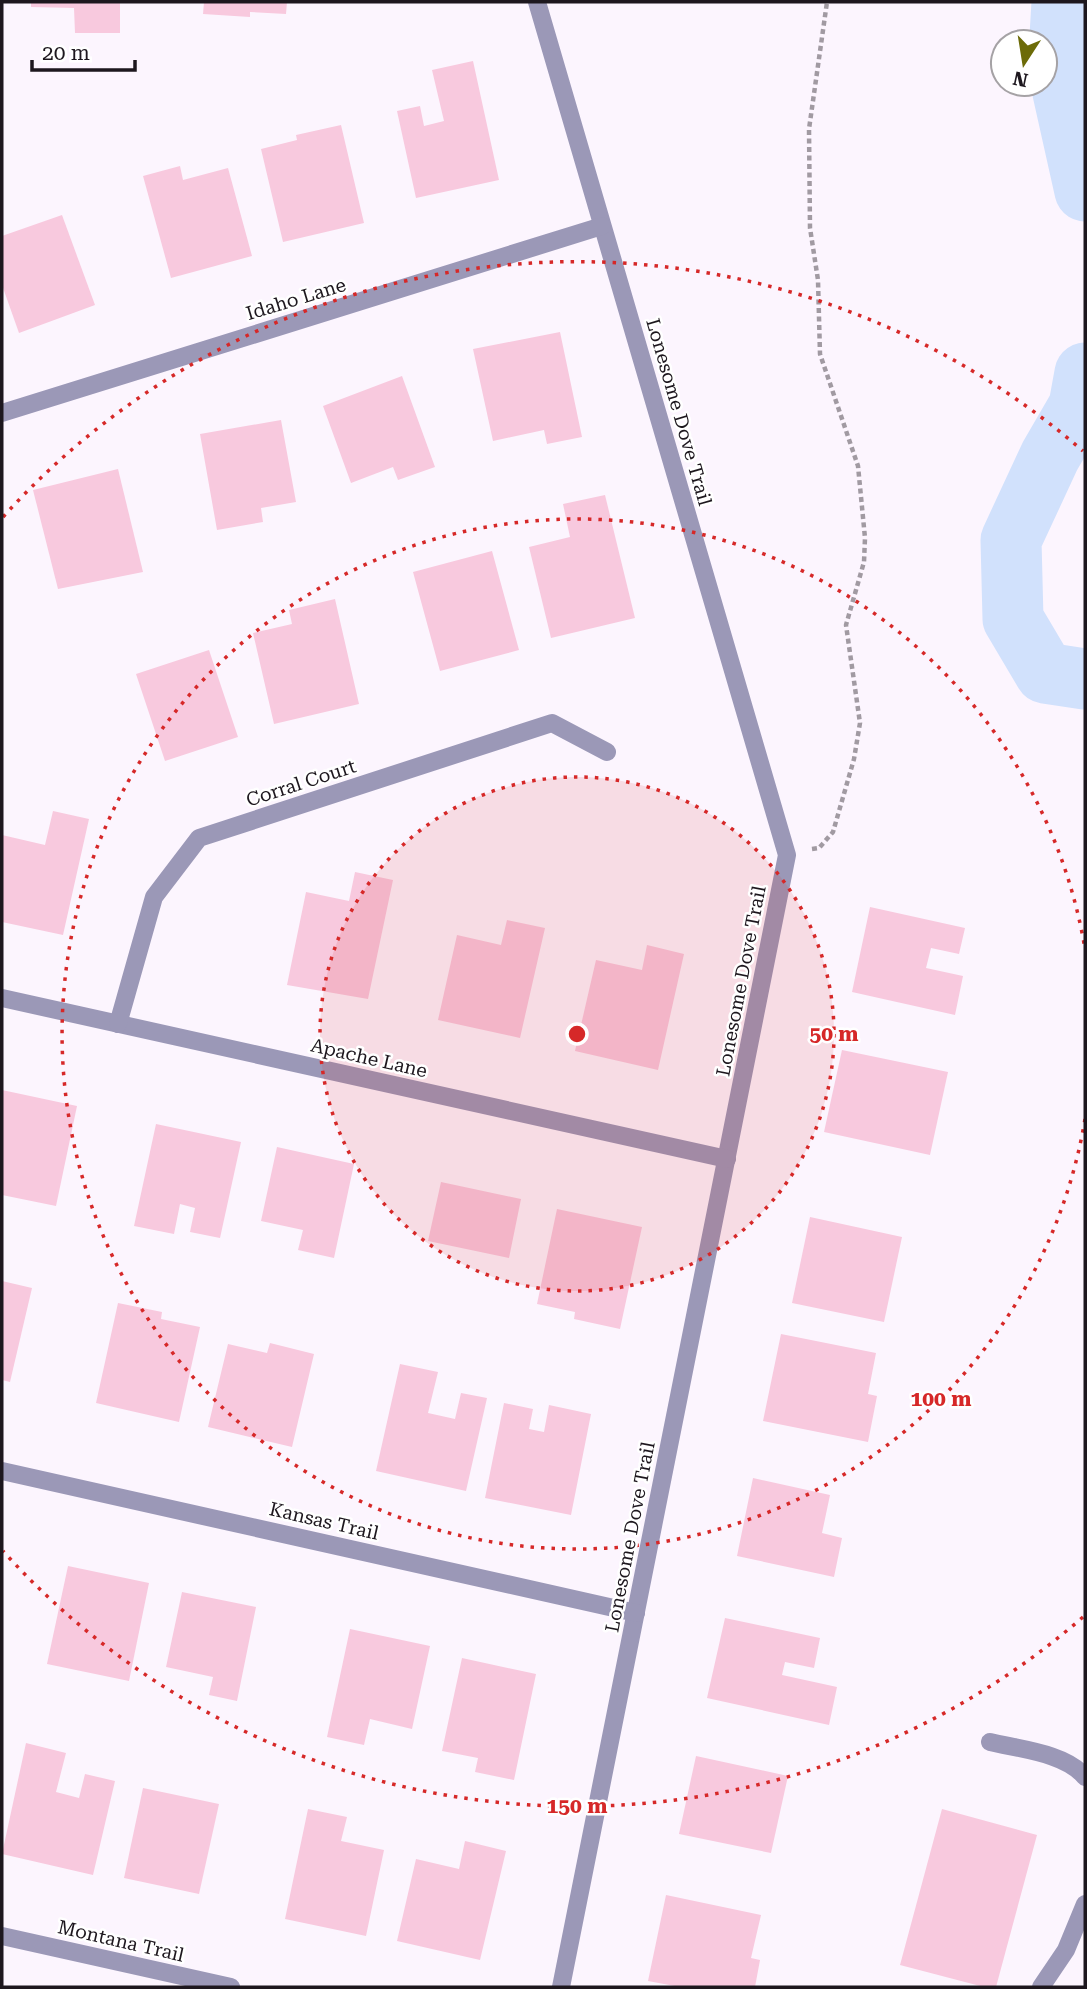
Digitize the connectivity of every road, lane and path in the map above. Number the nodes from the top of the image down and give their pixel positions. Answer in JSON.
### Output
{"nodes":[{"id":1,"x":537,"y":2,"type":"edge"},
{"id":2,"x":827,"y":2,"type":"edge"},
{"id":3,"x":602,"y":226,"type":"junction"},
{"id":4,"x":2,"y":413,"type":"edge"},
{"id":5,"x":607,"y":752,"type":"dead end"},
{"id":6,"x":787,"y":855,"type":"junction"},
{"id":7,"x":2,"y":998,"type":"edge"},
{"id":8,"x":118,"y":1024,"type":"junction"},
{"id":9,"x":727,"y":1159,"type":"junction"},
{"id":10,"x":2,"y":1471,"type":"edge"},
{"id":11,"x":636,"y":1613,"type":"junction"},
{"id":12,"x":990,"y":1742,"type":"dead end"},
{"id":13,"x":1085,"y":1777,"type":"edge"},
{"id":14,"x":1085,"y":1904,"type":"edge"},
{"id":15,"x":2,"y":1936,"type":"edge"},
{"id":16,"x":232,"y":1987,"type":"edge"},
{"id":17,"x":561,"y":1987,"type":"edge"},
{"id":18,"x":1041,"y":1987,"type":"edge"}],
"edges":[{"from":1,"to":3,"type":"street","name":"Lonesome Dove Trail"},
{"from":2,"to":6,"type":"path"},
{"from":3,"to":4,"type":"street","name":"Idaho Lane"},
{"from":3,"to":6,"type":"street","name":"Lonesome Dove Trail"},
{"from":5,"to":8,"type":"street","name":"Corral Court"},
{"from":6,"to":9,"type":"street","name":"Lonesome Dove Trail"},
{"from":7,"to":8,"type":"street","name":"Apache Lane"},
{"from":8,"to":9,"type":"street","name":"Apache Lane"},
{"from":9,"to":11,"type":"street","name":"Lonesome Dove Trail"},
{"from":10,"to":11,"type":"street","name":"Kansas Trail"},
{"from":11,"to":17,"type":"street","name":"Lonesome Dove Trail"},
{"from":12,"to":13,"type":"street"},
{"from":14,"to":18,"type":"street"},
{"from":15,"to":16,"type":"street","name":"Montana Trail"}]}
